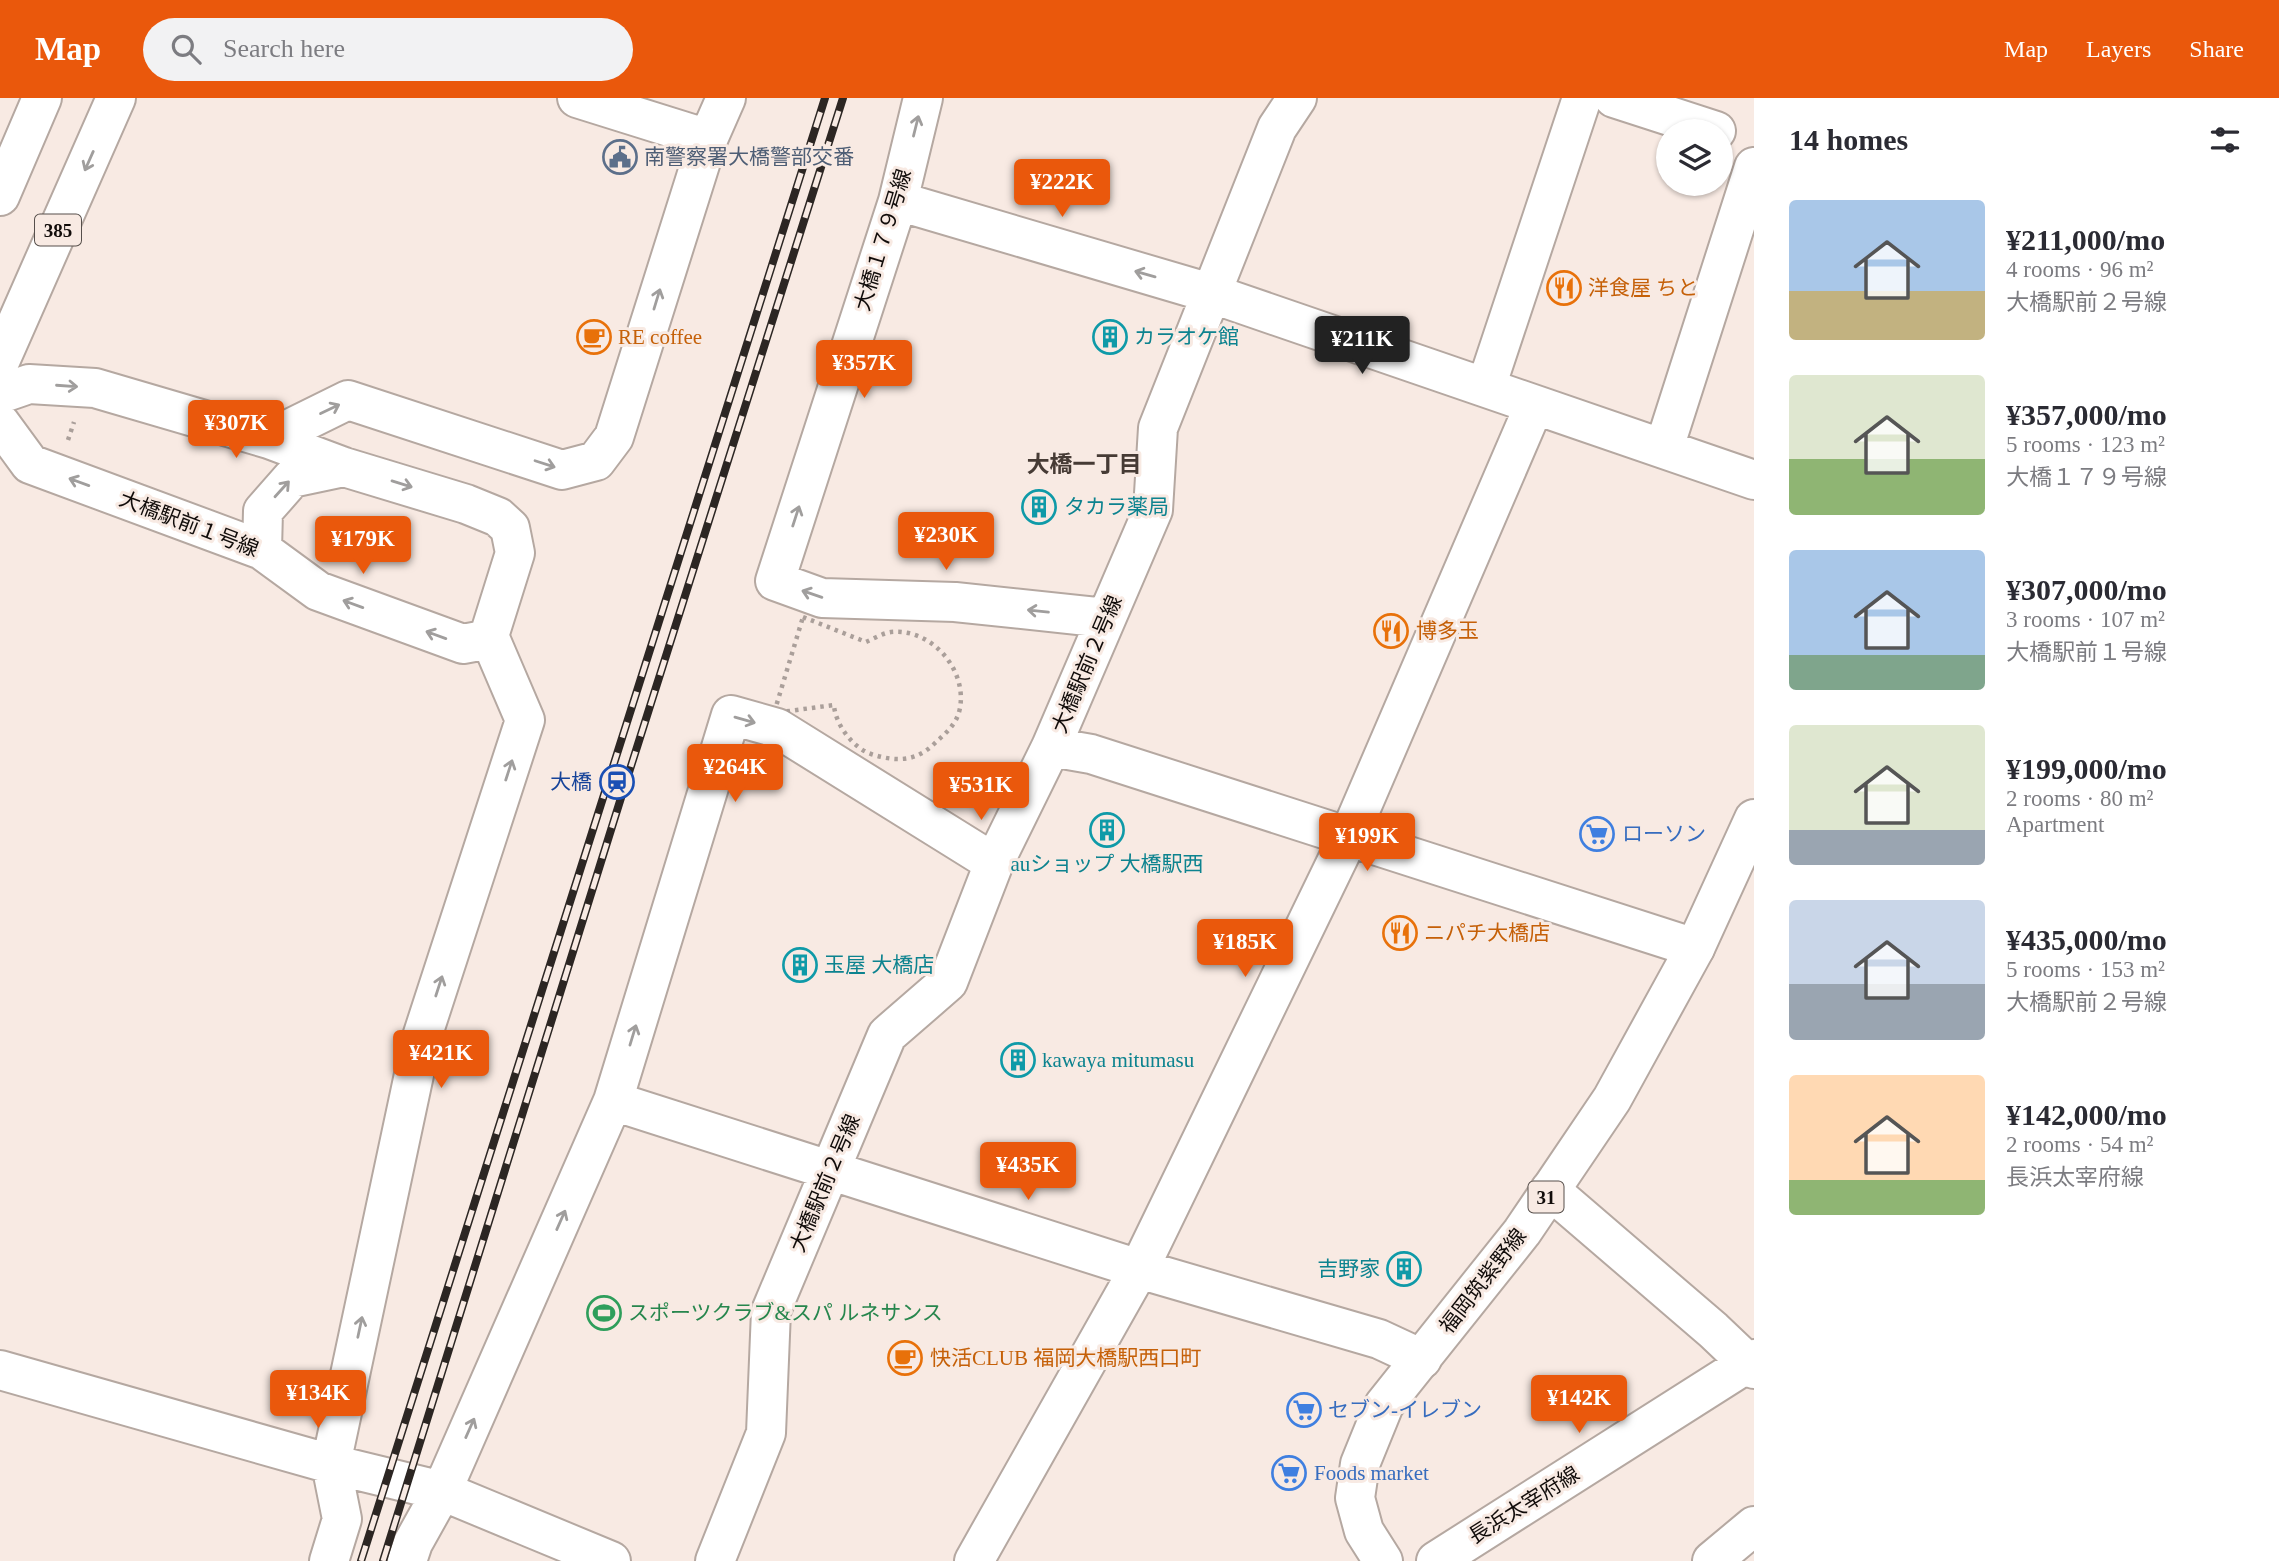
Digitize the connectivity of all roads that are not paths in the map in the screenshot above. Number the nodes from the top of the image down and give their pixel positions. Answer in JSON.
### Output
{"nodes":[{"id":1,"x":42,"y":98,"type":"edge"},
{"id":2,"x":116,"y":98,"type":"edge"},
{"id":3,"x":577,"y":98,"type":"edge"},
{"id":4,"x":726,"y":98,"type":"edge"},
{"id":5,"x":923,"y":98,"type":"edge"},
{"id":6,"x":1297,"y":98,"type":"edge"},
{"id":7,"x":1581,"y":98,"type":"edge"},
{"id":8,"x":1614,"y":98,"type":"edge"},
{"id":9,"x":1678,"y":119,"type":"edge"},
{"id":10,"x":1733,"y":137,"type":"edge"},
{"id":11,"x":708,"y":139,"type":"junction"},
{"id":12,"x":1754,"y":143,"type":"edge"},
{"id":13,"x":1754,"y":167,"type":"edge"},
{"id":14,"x":0,"y":197,"type":"edge"},
{"id":15,"x":898,"y":201,"type":"junction"},
{"id":16,"x":1210,"y":293,"type":"junction"},
{"id":17,"x":0,"y":361,"type":"edge"},
{"id":18,"x":1486,"y":387,"type":"junction"},
{"id":19,"x":0,"y":394,"type":"edge"},
{"id":20,"x":1534,"y":405,"type":"junction"},
{"id":21,"x":0,"y":423,"type":"edge"},
{"id":22,"x":269,"y":439,"type":"junction"},
{"id":23,"x":1664,"y":448,"type":"junction"},
{"id":24,"x":344,"y":467,"type":"junction"},
{"id":25,"x":1754,"y":480,"type":"edge"},
{"id":26,"x":262,"y":550,"type":"junction"},
{"id":27,"x":1106,"y":618,"type":"junction"},
{"id":28,"x":489,"y":636,"type":"junction"},
{"id":29,"x":1051,"y":747,"type":"junction"},
{"id":30,"x":1754,"y":819,"type":"edge"},
{"id":31,"x":1349,"y":836,"type":"junction"},
{"id":32,"x":994,"y":863,"type":"junction"},
{"id":33,"x":1695,"y":948,"type":"junction"},
{"id":34,"x":613,"y":1101,"type":"junction"},
{"id":35,"x":830,"y":1170,"type":"junction"},
{"id":36,"x":1550,"y":1190,"type":"junction"},
{"id":37,"x":1139,"y":1269,"type":"junction"},
{"id":38,"x":1422,"y":1359,"type":"junction"},
{"id":39,"x":1752,"y":1364,"type":"edge"},
{"id":40,"x":0,"y":1370,"type":"edge"},
{"id":41,"x":331,"y":1464,"type":"junction"},
{"id":42,"x":442,"y":1491,"type":"junction"},
{"id":43,"x":1754,"y":1526,"type":"edge"},
{"id":44,"x":329,"y":1561,"type":"edge"},
{"id":45,"x":407,"y":1561,"type":"edge"},
{"id":46,"x":611,"y":1561,"type":"edge"},
{"id":47,"x":715,"y":1561,"type":"edge"},
{"id":48,"x":974,"y":1561,"type":"edge"},
{"id":49,"x":1383,"y":1561,"type":"edge"},
{"id":50,"x":1436,"y":1561,"type":"edge"},
{"id":51,"x":1713,"y":1561,"type":"edge"}],
"edges":[{"from":1,"to":14,"type":"main road"},
{"from":2,"to":17,"type":"main road","number":"385","one_way":true},
{"from":3,"to":11,"type":"main road"},
{"from":4,"to":11,"type":"main road"},
{"from":15,"to":5,"type":"main road","name":"大橋１７９号線","one_way":true},
{"from":6,"to":16,"type":"main road","name":"大橋駅前２号線"},
{"from":7,"to":18,"type":"main road"},
{"from":8,"to":9,"type":"main road"},
{"from":10,"to":12,"type":"main road"},
{"from":22,"to":11,"type":"main road","one_way":true},
{"from":13,"to":23,"type":"main road"},
{"from":16,"to":15,"type":"main road","one_way":true},
{"from":27,"to":15,"type":"main road","name":"大橋１７９号線","one_way":true},
{"from":16,"to":18,"type":"main road"},
{"from":16,"to":27,"type":"main road","name":"大橋駅前２号線"},
{"from":18,"to":20,"type":"main road"},
{"from":19,"to":22,"type":"main road","one_way":true},
{"from":20,"to":23,"type":"main road"},
{"from":20,"to":31,"type":"main road"},
{"from":26,"to":21,"type":"main road","name":"大橋駅前１号線","one_way":true},
{"from":22,"to":24,"type":"main road"},
{"from":23,"to":25,"type":"main road"},
{"from":26,"to":24,"type":"main road","one_way":true},
{"from":24,"to":28,"type":"main road","one_way":true},
{"from":28,"to":26,"type":"main road","name":"大橋駅前１号線","one_way":true},
{"from":27,"to":29,"type":"main road","name":"大橋駅前２号線"},
{"from":41,"to":28,"type":"main road","one_way":true},
{"from":29,"to":31,"type":"main road"},
{"from":29,"to":32,"type":"main road","name":"大橋駅前２号線"},
{"from":30,"to":33,"type":"main road","name":"福岡筑紫野線","number":"31"},
{"from":31,"to":33,"type":"main road"},
{"from":31,"to":37,"type":"main road"},
{"from":34,"to":32,"type":"main road","one_way":true},
{"from":32,"to":35,"type":"main road","name":"大橋駅前２号線"},
{"from":33,"to":36,"type":"main road","name":"福岡筑紫野線","number":"31"},
{"from":34,"to":35,"type":"main road"},
{"from":42,"to":34,"type":"main road","one_way":true},
{"from":35,"to":37,"type":"main road"},
{"from":35,"to":47,"type":"main road","name":"大橋駅前２号線"},
{"from":36,"to":38,"type":"main road","name":"福岡筑紫野線","number":"31"},
{"from":36,"to":39,"type":"main road"},
{"from":37,"to":38,"type":"main road"},
{"from":37,"to":48,"type":"main road"},
{"from":38,"to":49,"type":"main road","name":"福岡筑紫野線","number":"31"},
{"from":39,"to":50,"type":"main road","name":"長浜太宰府線"},
{"from":40,"to":41,"type":"main road"},
{"from":41,"to":42,"type":"main road"},
{"from":41,"to":44,"type":"main road"},
{"from":42,"to":45,"type":"main road"},
{"from":42,"to":46,"type":"main road"},
{"from":43,"to":51,"type":"main road"}]}
